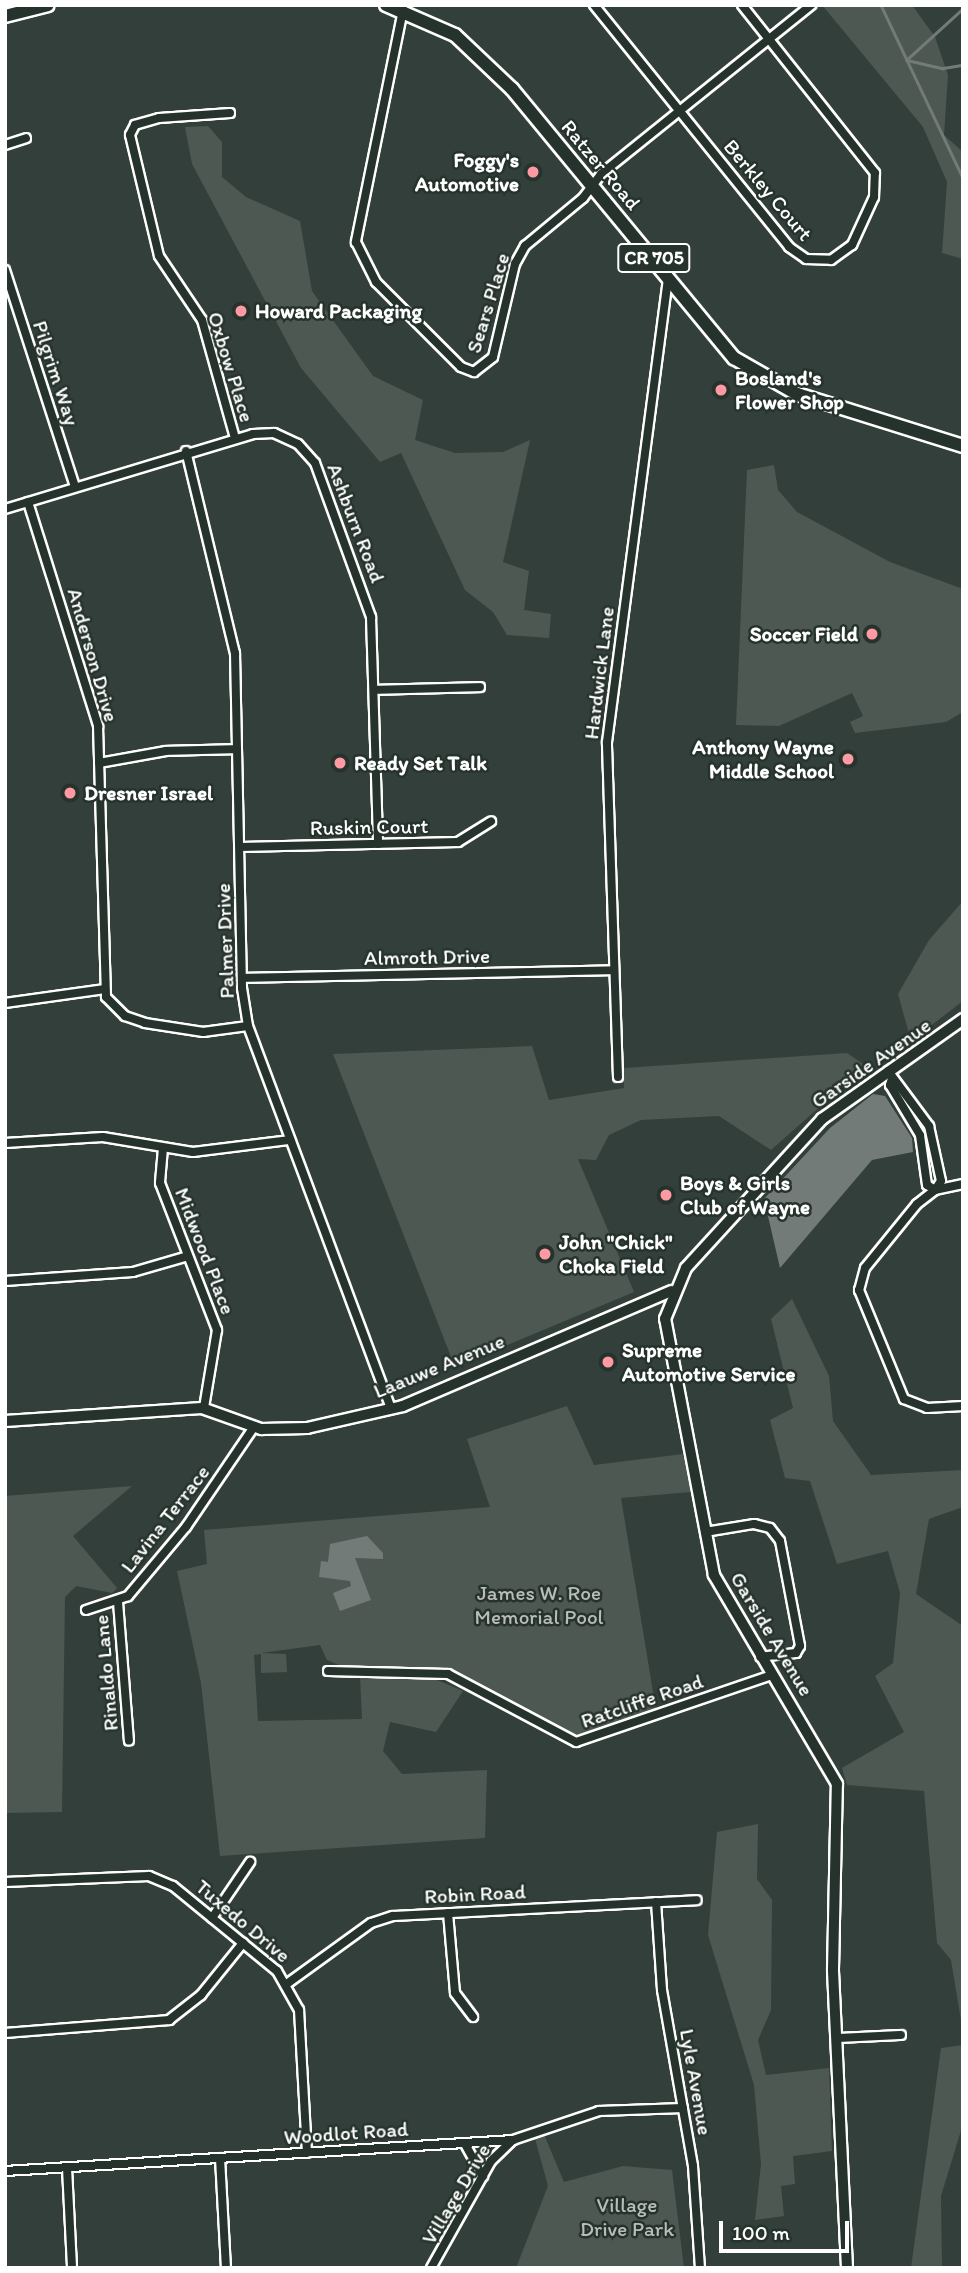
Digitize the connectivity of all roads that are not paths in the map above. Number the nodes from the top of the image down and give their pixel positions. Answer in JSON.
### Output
{"nodes":[{"id":1,"x":48,"y":5,"type":"edge"},
{"id":2,"x":386,"y":5,"type":"edge"},
{"id":3,"x":594,"y":5,"type":"edge"},
{"id":4,"x":741,"y":5,"type":"edge"},
{"id":5,"x":811,"y":5,"type":"edge"},
{"id":6,"x":403,"y":10,"type":"junction"},
{"id":7,"x":5,"y":16,"type":"edge"},
{"id":8,"x":769,"y":39,"type":"junction"},
{"id":9,"x":680,"y":111,"type":"junction"},
{"id":10,"x":230,"y":113,"type":"dead end"},
{"id":11,"x":26,"y":138,"type":"dead end"},
{"id":12,"x":5,"y":145,"type":"edge"},
{"id":13,"x":592,"y":184,"type":"junction"},
{"id":14,"x":5,"y":270,"type":"edge"},
{"id":15,"x":668,"y":277,"type":"junction"},
{"id":16,"x":235,"y":438,"type":"junction"},
{"id":17,"x":963,"y":446,"type":"edge"},
{"id":18,"x":186,"y":451,"type":"junction"},
{"id":19,"x":75,"y":487,"type":"junction"},
{"id":20,"x":28,"y":502,"type":"junction"},
{"id":21,"x":5,"y":509,"type":"edge"},
{"id":22,"x":480,"y":687,"type":"dead end"},
{"id":23,"x":374,"y":690,"type":"junction"},
{"id":24,"x":237,"y":749,"type":"junction"},
{"id":25,"x":99,"y":763,"type":"junction"},
{"id":26,"x":491,"y":821,"type":"dead end"},
{"id":27,"x":378,"y":844,"type":"junction"},
{"id":28,"x":240,"y":847,"type":"junction"},
{"id":29,"x":614,"y":970,"type":"junction"},
{"id":30,"x":242,"y":978,"type":"junction"},
{"id":31,"x":105,"y":989,"type":"junction"},
{"id":32,"x":5,"y":1003,"type":"edge"},
{"id":33,"x":963,"y":1019,"type":"edge"},
{"id":34,"x":248,"y":1026,"type":"junction"},
{"id":35,"x":890,"y":1074,"type":"junction"},
{"id":36,"x":618,"y":1077,"type":"dead end"},
{"id":37,"x":290,"y":1140,"type":"junction"},
{"id":38,"x":5,"y":1143,"type":"edge"},
{"id":39,"x":163,"y":1147,"type":"junction"},
{"id":40,"x":963,"y":1184,"type":"edge"},
{"id":41,"x":935,"y":1191,"type":"junction"},
{"id":42,"x":188,"y":1256,"type":"junction"},
{"id":43,"x":5,"y":1281,"type":"edge"},
{"id":44,"x":671,"y":1291,"type":"junction"},
{"id":45,"x":963,"y":1406,"type":"edge"},
{"id":46,"x":204,"y":1408,"type":"junction"},
{"id":47,"x":391,"y":1409,"type":"junction"},
{"id":48,"x":5,"y":1421,"type":"edge"},
{"id":49,"x":254,"y":1427,"type":"junction"},
{"id":50,"x":705,"y":1532,"type":"junction"},
{"id":51,"x":118,"y":1602,"type":"junction"},
{"id":52,"x":86,"y":1610,"type":"dead end"},
{"id":53,"x":760,"y":1657,"type":"junction"},
{"id":54,"x":328,"y":1671,"type":"dead end"},
{"id":55,"x":772,"y":1675,"type":"junction"},
{"id":56,"x":129,"y":1741,"type":"dead end"},
{"id":57,"x":250,"y":1862,"type":"dead end"},
{"id":58,"x":5,"y":1882,"type":"edge"},
{"id":59,"x":697,"y":1899,"type":"dead end"},
{"id":60,"x":656,"y":1902,"type":"junction"},
{"id":61,"x":448,"y":1913,"type":"junction"},
{"id":62,"x":212,"y":1918,"type":"junction"},
{"id":63,"x":243,"y":1943,"type":"junction"},
{"id":64,"x":288,"y":1983,"type":"junction"},
{"id":65,"x":473,"y":2017,"type":"dead end"},
{"id":66,"x":5,"y":2033,"type":"edge"},
{"id":67,"x":901,"y":2035,"type":"dead end"},
{"id":68,"x":837,"y":2038,"type":"junction"},
{"id":69,"x":683,"y":2108,"type":"junction"},
{"id":70,"x":513,"y":2140,"type":"junction"},
{"id":71,"x":465,"y":2144,"type":"junction"},
{"id":72,"x":307,"y":2153,"type":"junction"},
{"id":73,"x":220,"y":2158,"type":"junction"},
{"id":74,"x":66,"y":2168,"type":"junction"},
{"id":75,"x":5,"y":2171,"type":"edge"},
{"id":76,"x":483,"y":2176,"type":"junction"},
{"id":77,"x":72,"y":2268,"type":"edge"},
{"id":78,"x":226,"y":2268,"type":"edge"},
{"id":79,"x":431,"y":2268,"type":"edge"},
{"id":80,"x":700,"y":2268,"type":"edge"},
{"id":81,"x":847,"y":2268,"type":"edge"}],
"edges":[{"from":1,"to":7,"type":"main road"},
{"from":2,"to":6,"type":"main road","name":"Ratzer Road","number":"CR 705"},
{"from":3,"to":9,"type":"street","name":"Berkley Court"},
{"from":4,"to":8,"type":"street","name":"Berkley Court"},
{"from":5,"to":8,"type":"street","name":"Sears Place"},
{"from":6,"to":13,"type":"main road","name":"Ratzer Road","number":"CR 705"},
{"from":6,"to":13,"type":"street","name":"Sears Place"},
{"from":8,"to":9,"type":"street","name":"Sears Place"},
{"from":8,"to":9,"type":"street","name":"Berkley Court"},
{"from":9,"to":13,"type":"street","name":"Sears Place"},
{"from":10,"to":16,"type":"street","name":"Oxbow Place"},
{"from":11,"to":12,"type":"street"},
{"from":13,"to":15,"type":"main road","name":"Ratzer Road","number":"CR 705"},
{"from":14,"to":19,"type":"street","name":"Pilgrim Way"},
{"from":15,"to":17,"type":"main road","name":"Ratzer Road","number":"CR 705"},
{"from":15,"to":29,"type":"street","name":"Hardwick Lane"},
{"from":16,"to":18,"type":"street","name":"Ashburn Road"},
{"from":16,"to":23,"type":"street","name":"Ashburn Road"},
{"from":18,"to":19,"type":"street","name":"Ashburn Road"},
{"from":18,"to":24,"type":"street","name":"Palmer Drive"},
{"from":19,"to":20,"type":"street","name":"Ashburn Road"},
{"from":20,"to":21,"type":"street","name":"Ashburn Road"},
{"from":20,"to":25,"type":"street","name":"Anderson Drive"},
{"from":22,"to":23,"type":"street"},
{"from":23,"to":27,"type":"street","name":"Ashburn Road"},
{"from":24,"to":25,"type":"street"},
{"from":24,"to":28,"type":"street","name":"Palmer Drive"},
{"from":25,"to":31,"type":"street","name":"Anderson Drive"},
{"from":26,"to":27,"type":"street","name":"Ruskin Court"},
{"from":27,"to":28,"type":"street","name":"Ruskin Court"},
{"from":28,"to":30,"type":"street","name":"Palmer Drive"},
{"from":29,"to":30,"type":"street","name":"Almroth Drive"},
{"from":29,"to":36,"type":"street","name":"Hardwick Lane"},
{"from":30,"to":34,"type":"street","name":"Palmer Drive"},
{"from":31,"to":32,"type":"street"},
{"from":31,"to":34,"type":"street"},
{"from":33,"to":35,"type":"street","name":"Garside Avenue"},
{"from":34,"to":37,"type":"street","name":"Palmer Drive"},
{"from":35,"to":41,"type":"street"},
{"from":35,"to":44,"type":"street","name":"Garside Avenue"},
{"from":37,"to":39,"type":"street"},
{"from":37,"to":47,"type":"street","name":"Palmer Drive"},
{"from":38,"to":39,"type":"street"},
{"from":39,"to":42,"type":"street","name":"Midwood Place"},
{"from":40,"to":41,"type":"street"},
{"from":41,"to":45,"type":"street"},
{"from":42,"to":43,"type":"street"},
{"from":42,"to":46,"type":"street","name":"Midwood Place"},
{"from":44,"to":47,"type":"street","name":"Laauwe Avenue"},
{"from":44,"to":50,"type":"street","name":"Garside Avenue"},
{"from":46,"to":48,"type":"street","name":"Laauwe Avenue"},
{"from":46,"to":49,"type":"street","name":"Laauwe Avenue"},
{"from":47,"to":49,"type":"street","name":"Laauwe Avenue"},
{"from":49,"to":51,"type":"street","name":"Lavina Terrace"},
{"from":50,"to":53,"type":"street","name":"Garside Avenue"},
{"from":50,"to":53,"type":"street"},
{"from":51,"to":52,"type":"street","name":"Lavina Terrace"},
{"from":51,"to":56,"type":"street","name":"Rinaldo Lane"},
{"from":53,"to":55,"type":"street","name":"Garside Avenue"},
{"from":54,"to":55,"type":"street","name":"Ratcliffe Road"},
{"from":55,"to":68,"type":"street","name":"Garside Avenue"},
{"from":57,"to":62,"type":"street"},
{"from":58,"to":62,"type":"street","name":"Tuxedo Drive"},
{"from":59,"to":60,"type":"street","name":"Robin Road"},
{"from":60,"to":61,"type":"street","name":"Robin Road"},
{"from":60,"to":69,"type":"street","name":"Lyle Avenue"},
{"from":61,"to":64,"type":"street","name":"Robin Road"},
{"from":61,"to":65,"type":"street"},
{"from":62,"to":63,"type":"street","name":"Tuxedo Drive"},
{"from":63,"to":64,"type":"street","name":"Tuxedo Drive"},
{"from":63,"to":66,"type":"street"},
{"from":64,"to":72,"type":"street","name":"Tuxedo Drive"},
{"from":67,"to":68,"type":"street"},
{"from":68,"to":81,"type":"street","name":"Garside Avenue"},
{"from":69,"to":70,"type":"street","name":"Woodlot Road"},
{"from":69,"to":80,"type":"street","name":"Lyle Avenue"},
{"from":70,"to":71,"type":"street","name":"Woodlot Road"},
{"from":70,"to":76,"type":"street","name":"Village Drive"},
{"from":71,"to":72,"type":"street","name":"Woodlot Road"},
{"from":71,"to":76,"type":"street"},
{"from":72,"to":73,"type":"street","name":"Woodlot Road"},
{"from":73,"to":74,"type":"street","name":"Woodlot Road"},
{"from":73,"to":78,"type":"street"},
{"from":74,"to":75,"type":"street","name":"Woodlot Road"},
{"from":74,"to":77,"type":"street"},
{"from":76,"to":79,"type":"street","name":"Village Drive"}]}
